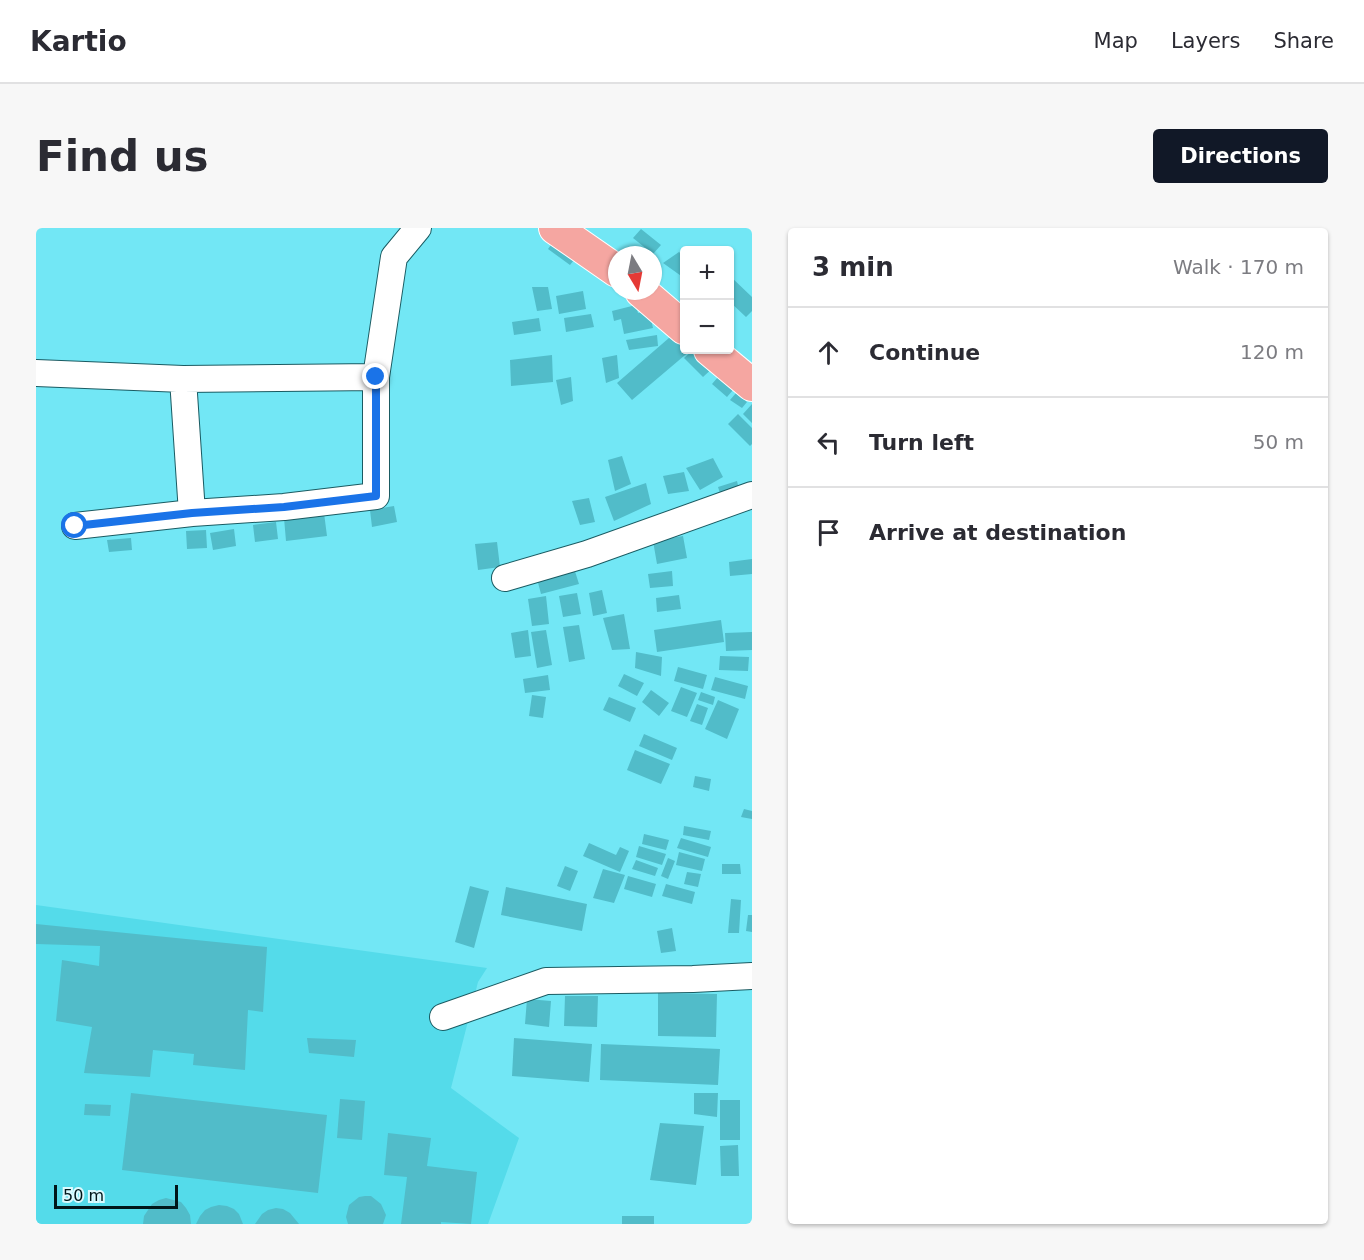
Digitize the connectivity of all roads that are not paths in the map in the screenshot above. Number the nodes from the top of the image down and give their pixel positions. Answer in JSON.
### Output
{"nodes":[{"id":1,"x":418,"y":228,"type":"edge"},
{"id":2,"x":555,"y":228,"type":"edge"},
{"id":3,"x":586,"y":228,"type":"edge"},
{"id":4,"x":610,"y":246,"type":"edge"},
{"id":5,"x":608,"y":265,"type":"edge"},
{"id":6,"x":662,"y":287,"type":"edge"},
{"id":7,"x":651,"y":300,"type":"edge"},
{"id":8,"x":680,"y":303,"type":"edge"},
{"id":9,"x":680,"y":325,"type":"edge"},
{"id":10,"x":734,"y":347,"type":"edge"},
{"id":11,"x":715,"y":354,"type":"edge"},
{"id":12,"x":752,"y":362,"type":"edge"},
{"id":13,"x":36,"y":374,"type":"edge"},
{"id":14,"x":376,"y":377,"type":"junction"},
{"id":15,"x":183,"y":379,"type":"junction"},
{"id":16,"x":752,"y":385,"type":"edge"},
{"id":17,"x":752,"y":495,"type":"edge"},
{"id":18,"x":192,"y":513,"type":"junction"},
{"id":19,"x":75,"y":526,"type":"dead end"},
{"id":20,"x":506,"y":578,"type":"dead end"},
{"id":21,"x":752,"y":976,"type":"edge"},
{"id":22,"x":443,"y":1017,"type":"dead end"}],
"edges":[{"from":1,"to":14,"type":"street"},
{"from":2,"to":5,"type":"main road"},
{"from":3,"to":4,"type":"main road"},
{"from":6,"to":8,"type":"main road"},
{"from":7,"to":9,"type":"main road"},
{"from":10,"to":12,"type":"main road"},
{"from":11,"to":16,"type":"main road"},
{"from":13,"to":15,"type":"street"},
{"from":14,"to":15,"type":"street"},
{"from":14,"to":18,"type":"street"},
{"from":15,"to":18,"type":"street"},
{"from":17,"to":20,"type":"street"},
{"from":18,"to":19,"type":"street"},
{"from":21,"to":22,"type":"street"}]}
